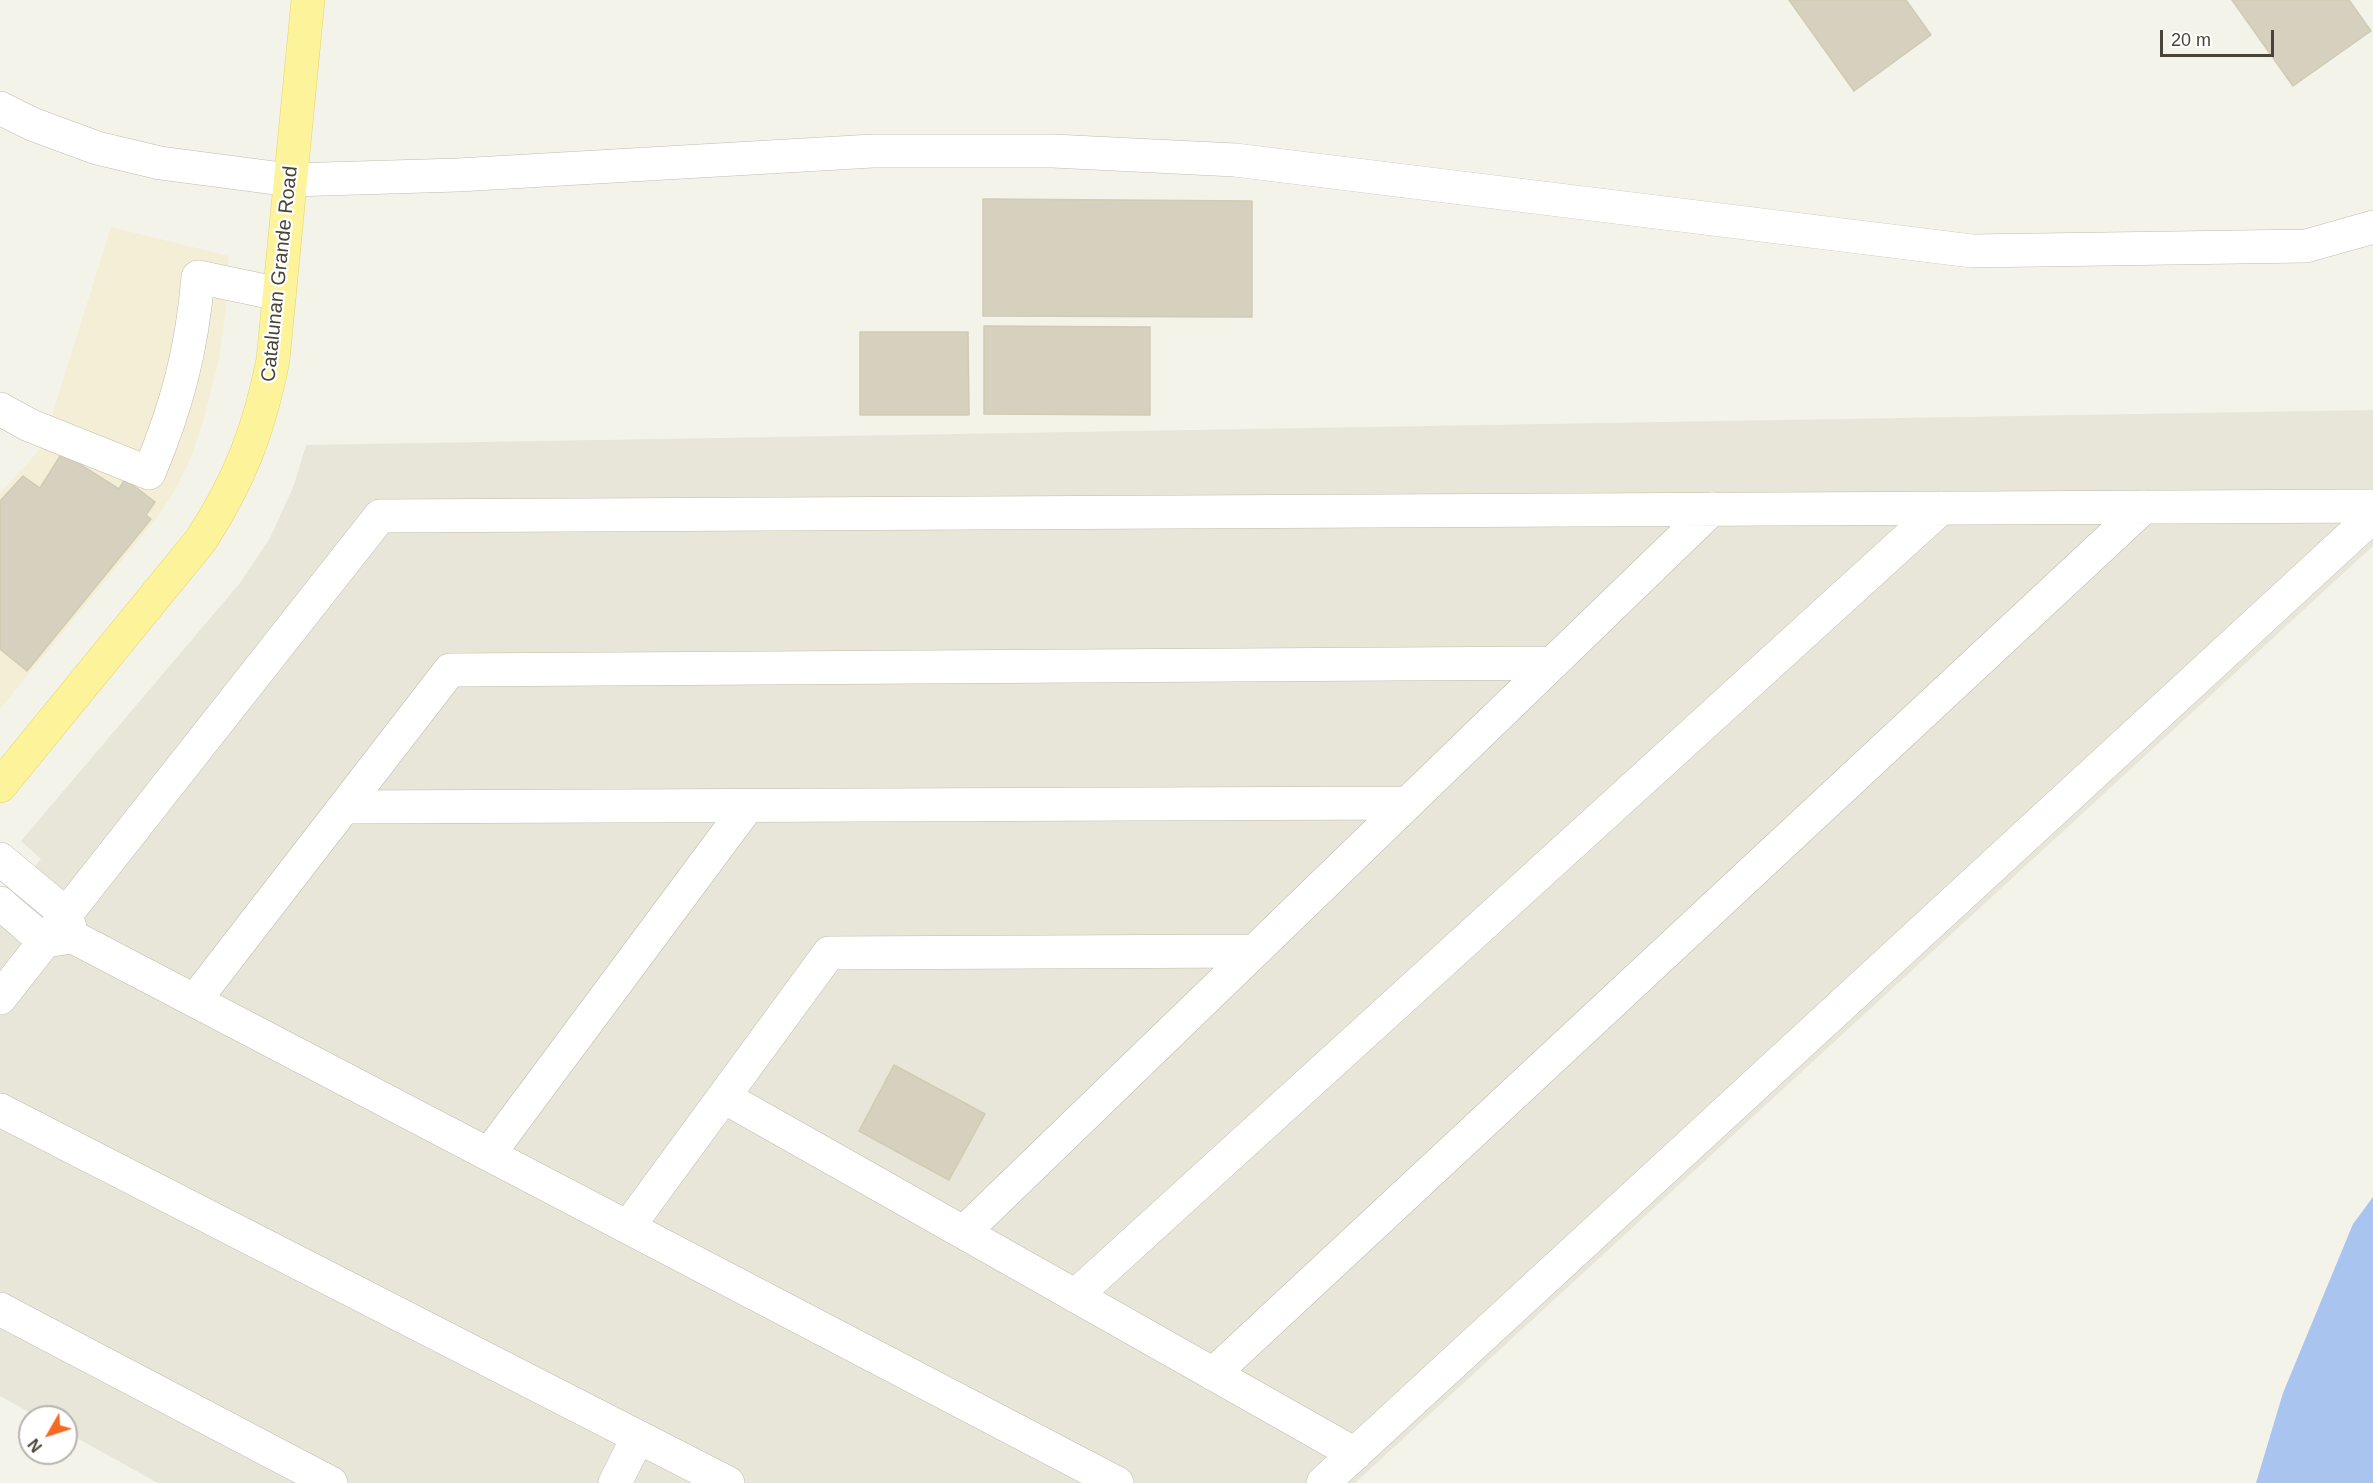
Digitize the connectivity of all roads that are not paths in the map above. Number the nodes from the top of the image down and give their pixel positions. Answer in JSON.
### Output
{"nodes":[{"id":1,"x":308,"y":0,"type":"edge"},
{"id":2,"x":0,"y":108,"type":"edge"},
{"id":3,"x":290,"y":180,"type":"junction"},
{"id":4,"x":2373,"y":228,"type":"edge"},
{"id":5,"x":279,"y":294,"type":"junction"},
{"id":6,"x":0,"y":409,"type":"edge"},
{"id":7,"x":2373,"y":506,"type":"edge"},
{"id":8,"x":2144,"y":507,"type":"junction"},
{"id":9,"x":1941,"y":508,"type":"junction"},
{"id":10,"x":1712,"y":509,"type":"junction"},
{"id":11,"x":2373,"y":516,"type":"edge"},
{"id":12,"x":1553,"y":663,"type":"junction"},
{"id":13,"x":0,"y":786,"type":"edge"},
{"id":14,"x":1408,"y":803,"type":"junction"},
{"id":15,"x":344,"y":807,"type":"junction"},
{"id":16,"x":747,"y":807,"type":"junction"},
{"id":17,"x":0,"y":859,"type":"edge"},
{"id":18,"x":0,"y":903,"type":"edge"},
{"id":19,"x":61,"y":930,"type":"junction"},
{"id":20,"x":1255,"y":951,"type":"junction"},
{"id":21,"x":0,"y":998,"type":"edge"},
{"id":22,"x":195,"y":1000,"type":"junction"},
{"id":23,"x":724,"y":1097,"type":"junction"},
{"id":24,"x":0,"y":1110,"type":"edge"},
{"id":25,"x":489,"y":1154,"type":"junction"},
{"id":26,"x":628,"y":1227,"type":"junction"},
{"id":27,"x":964,"y":1232,"type":"junction"},
{"id":28,"x":1076,"y":1296,"type":"junction"},
{"id":29,"x":0,"y":1309,"type":"edge"},
{"id":30,"x":1213,"y":1374,"type":"junction"},
{"id":31,"x":638,"y":1437,"type":"junction"},
{"id":32,"x":1355,"y":1454,"type":"junction"},
{"id":33,"x":331,"y":1483,"type":"edge"},
{"id":34,"x":615,"y":1483,"type":"edge"},
{"id":35,"x":728,"y":1483,"type":"edge"},
{"id":36,"x":1117,"y":1483,"type":"edge"},
{"id":37,"x":1323,"y":1483,"type":"edge"}],
"edges":[{"from":1,"to":3,"type":"main road","name":"Catalunan Grande Road"},
{"from":2,"to":3,"type":"street"},
{"from":3,"to":4,"type":"street"},
{"from":3,"to":5,"type":"main road","name":"Catalunan Grande Road"},
{"from":5,"to":6,"type":"street"},
{"from":5,"to":13,"type":"main road","name":"Catalunan Grande Road"},
{"from":7,"to":8,"type":"street"},
{"from":8,"to":9,"type":"street"},
{"from":8,"to":30,"type":"street"},
{"from":9,"to":10,"type":"street"},
{"from":9,"to":28,"type":"street"},
{"from":10,"to":12,"type":"street"},
{"from":10,"to":19,"type":"street"},
{"from":11,"to":32,"type":"street"},
{"from":12,"to":14,"type":"street"},
{"from":12,"to":15,"type":"street"},
{"from":14,"to":16,"type":"street"},
{"from":14,"to":20,"type":"street"},
{"from":15,"to":16,"type":"street"},
{"from":15,"to":22,"type":"street"},
{"from":16,"to":25,"type":"street"},
{"from":17,"to":19,"type":"street"},
{"from":18,"to":19,"type":"street"},
{"from":19,"to":21,"type":"street"},
{"from":19,"to":22,"type":"street"},
{"from":20,"to":23,"type":"street"},
{"from":20,"to":27,"type":"street"},
{"from":22,"to":25,"type":"street"},
{"from":23,"to":26,"type":"street"},
{"from":23,"to":27,"type":"street"},
{"from":24,"to":31,"type":"street"},
{"from":25,"to":26,"type":"street"},
{"from":26,"to":36,"type":"street"},
{"from":27,"to":28,"type":"street"},
{"from":28,"to":30,"type":"street"},
{"from":29,"to":33,"type":"street"},
{"from":30,"to":32,"type":"street"},
{"from":31,"to":34,"type":"street"},
{"from":31,"to":35,"type":"street"},
{"from":32,"to":37,"type":"street"}]}
